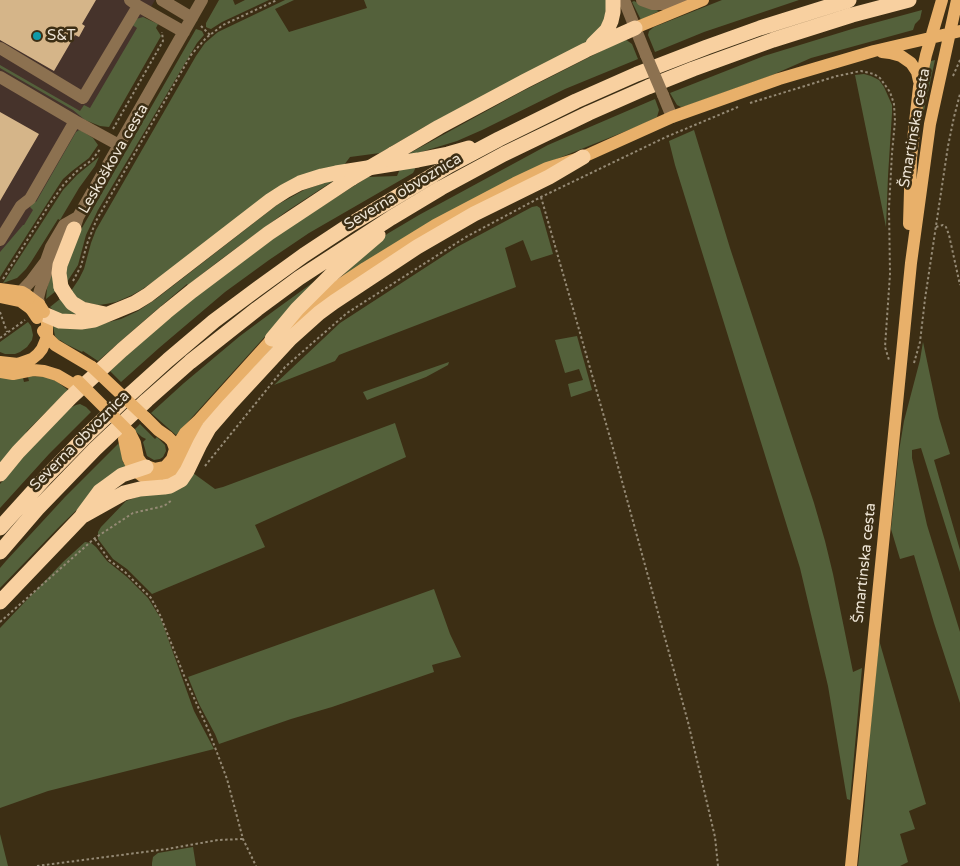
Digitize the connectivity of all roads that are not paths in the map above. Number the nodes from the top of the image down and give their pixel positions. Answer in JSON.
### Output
{"nodes":[{"id":1,"x":162,"y":0,"type":"edge"},
{"id":2,"x":202,"y":0,"type":"edge"},
{"id":3,"x":613,"y":0,"type":"edge"},
{"id":4,"x":624,"y":0,"type":"edge"},
{"id":5,"x":642,"y":0,"type":"edge"},
{"id":6,"x":849,"y":0,"type":"edge"},
{"id":7,"x":909,"y":0,"type":"edge"},
{"id":8,"x":942,"y":0,"type":"edge"},
{"id":9,"x":699,"y":2,"type":"edge"},
{"id":10,"x":134,"y":3,"type":"edge"},
{"id":11,"x":956,"y":5,"type":"edge"},
{"id":12,"x":196,"y":22,"type":"junction"},
{"id":13,"x":636,"y":28,"type":"junction"},
{"id":14,"x":184,"y":32,"type":"junction"},
{"id":15,"x":955,"y":32,"type":"edge"},
{"id":16,"x":931,"y":38,"type":"junction"},
{"id":17,"x":0,"y":48,"type":"edge"},
{"id":18,"x":586,"y":50,"type":"junction"},
{"id":19,"x":874,"y":51,"type":"junction"},
{"id":20,"x":0,"y":77,"type":"edge"},
{"id":21,"x":919,"y":87,"type":"junction"},
{"id":22,"x":672,"y":118,"type":"junction"},
{"id":23,"x":76,"y":121,"type":"junction"},
{"id":24,"x":499,"y":139,"type":"junction"},
{"id":25,"x":119,"y":145,"type":"junction"},
{"id":26,"x":583,"y":157,"type":"junction"},
{"id":27,"x":441,"y":188,"type":"junction"},
{"id":28,"x":76,"y":223,"type":"junction"},
{"id":29,"x":0,"y":240,"type":"edge"},
{"id":30,"x":911,"y":263,"type":"junction"},
{"id":31,"x":5,"y":297,"type":"edge"},
{"id":32,"x":37,"y":313,"type":"junction"},
{"id":33,"x":106,"y":314,"type":"junction"},
{"id":34,"x":47,"y":337,"type":"junction"},
{"id":35,"x":272,"y":339,"type":"junction"},
{"id":36,"x":32,"y":359,"type":"junction"},
{"id":37,"x":0,"y":362,"type":"edge"},
{"id":38,"x":0,"y":372,"type":"edge"},
{"id":39,"x":76,"y":383,"type":"junction"},
{"id":40,"x":198,"y":421,"type":"junction"},
{"id":41,"x":175,"y":449,"type":"junction"},
{"id":42,"x":143,"y":472,"type":"junction"},
{"id":43,"x":0,"y":474,"type":"edge"},
{"id":44,"x":81,"y":517,"type":"junction"},
{"id":45,"x":0,"y":528,"type":"edge"},
{"id":46,"x":0,"y":552,"type":"edge"},
{"id":47,"x":0,"y":602,"type":"edge"},
{"id":48,"x":851,"y":866,"type":"edge"}],
"edges":[{"from":1,"to":12,"type":"street"},
{"from":2,"to":12,"type":"street","name":"Leskoškova cesta"},
{"from":3,"to":18,"type":"highway"},
{"from":4,"to":13,"type":"street"},
{"from":5,"to":9,"type":"street"},
{"from":6,"to":24,"type":"highway","name":"Severna obvoznica"},
{"from":7,"to":27,"type":"highway","name":"Severna obvoznica"},
{"from":8,"to":16,"type":"main road","name":"Šmartinska cesta"},
{"from":9,"to":13,"type":"main road"},
{"from":10,"to":14,"type":"street"},
{"from":10,"to":17,"type":"street"},
{"from":11,"to":15,"type":"main road","name":"Šmartinska cesta"},
{"from":12,"to":14,"type":"street","name":"Leskoškova cesta"},
{"from":13,"to":18,"type":"highway"},
{"from":13,"to":22,"type":"street","bridge":true},
{"from":14,"to":25,"type":"street","name":"Leskoškova cesta"},
{"from":15,"to":16,"type":"main road"},
{"from":15,"to":30,"type":"main road","name":"Šmartinska cesta"},
{"from":16,"to":19,"type":"main road"},
{"from":16,"to":21,"type":"main road","name":"Šmartinska cesta"},
{"from":18,"to":43,"type":"highway","bridge":true},
{"from":19,"to":21,"type":"main road"},
{"from":19,"to":22,"type":"main road"},
{"from":20,"to":23,"type":"street"},
{"from":21,"to":30,"type":"main road","name":"Šmartinska cesta"},
{"from":22,"to":26,"type":"main road"},
{"from":23,"to":25,"type":"street"},
{"from":23,"to":29,"type":"street"},
{"from":24,"to":33,"type":"highway"},
{"from":24,"to":45,"type":"highway","name":"Severna obvoznica"},
{"from":25,"to":28,"type":"street","name":"Leskoškova cesta"},
{"from":26,"to":35,"type":"main road"},
{"from":26,"to":44,"type":"highway"},
{"from":27,"to":35,"type":"highway"},
{"from":27,"to":46,"type":"highway","name":"Severna obvoznica"},
{"from":28,"to":31,"type":"street","name":"Leskoškova cesta"},
{"from":28,"to":32,"type":"street","name":"Leskoškova cesta"},
{"from":28,"to":33,"type":"highway"},
{"from":30,"to":48,"type":"main road","name":"Šmartinska cesta"},
{"from":31,"to":32,"type":"main road"},
{"from":32,"to":33,"type":"highway"},
{"from":32,"to":34,"type":"main road"},
{"from":34,"to":36,"type":"main road"},
{"from":34,"to":41,"type":"main road","bridge":true},
{"from":35,"to":40,"type":"main road"},
{"from":36,"to":37,"type":"main road"},
{"from":36,"to":39,"type":"main road"},
{"from":38,"to":39,"type":"main road"},
{"from":39,"to":42,"type":"main road"},
{"from":40,"to":41,"type":"main road"},
{"from":40,"to":42,"type":"main road"},
{"from":41,"to":42,"type":"main road"},
{"from":42,"to":44,"type":"highway"},
{"from":44,"to":47,"type":"highway"}]}
